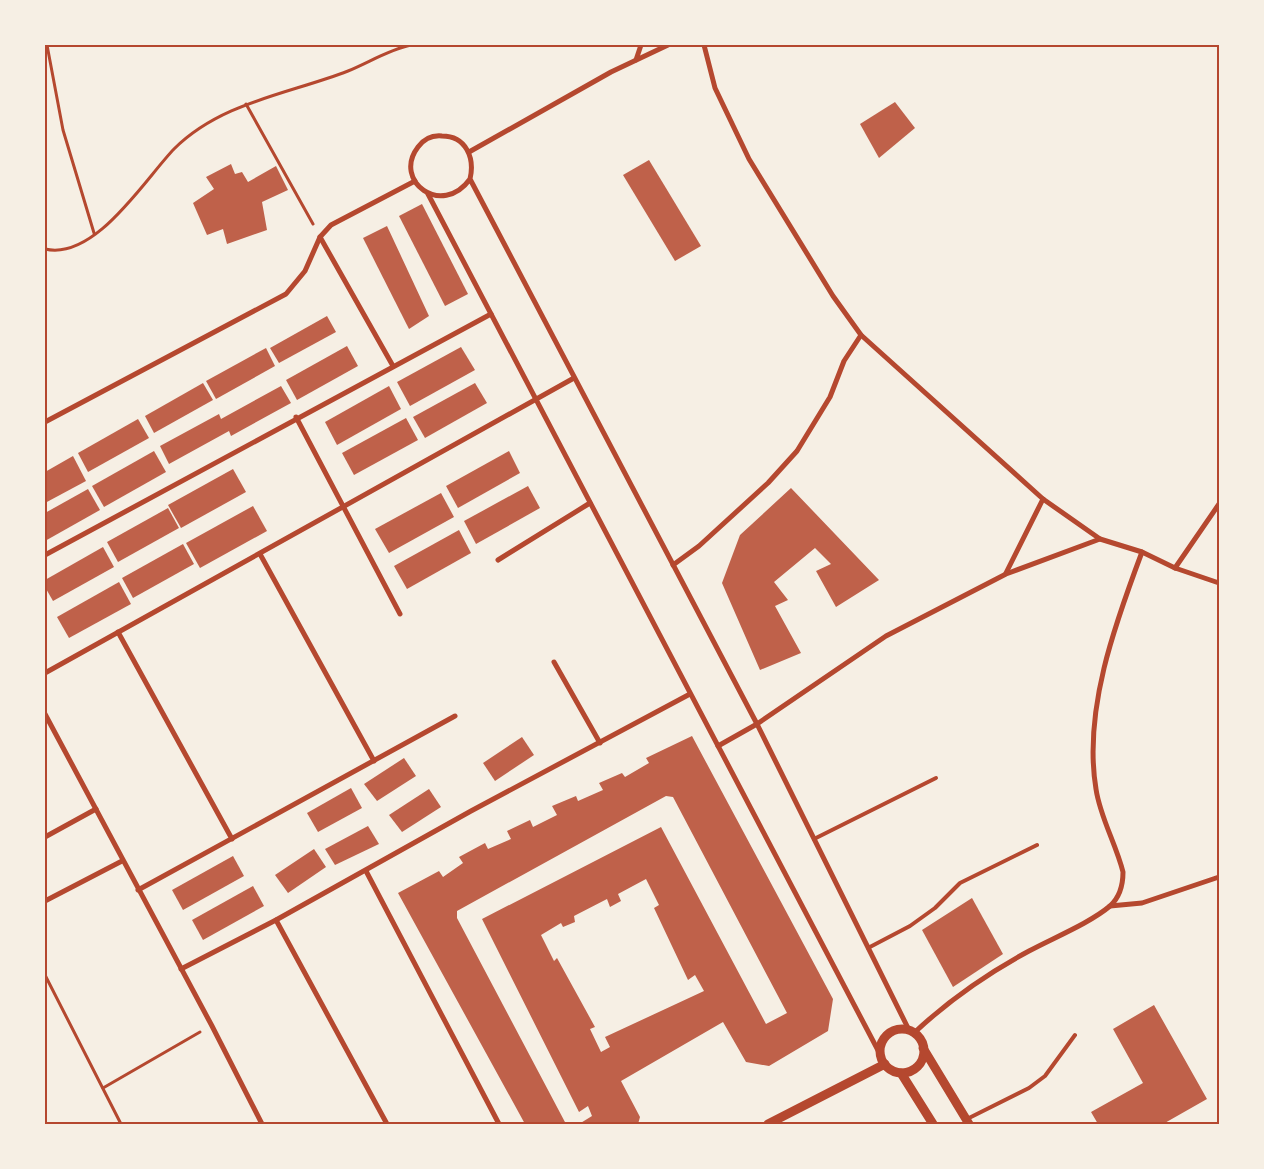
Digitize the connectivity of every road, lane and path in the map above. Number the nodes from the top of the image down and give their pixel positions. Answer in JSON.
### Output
{"nodes":[{"id":1,"x":47,"y":45,"type":"edge"},
{"id":2,"x":411,"y":45,"type":"edge"},
{"id":3,"x":431,"y":45,"type":"edge"},
{"id":4,"x":496,"y":45,"type":"edge"},
{"id":5,"x":641,"y":45,"type":"edge"},
{"id":6,"x":668,"y":45,"type":"edge"},
{"id":7,"x":704,"y":45,"type":"edge"},
{"id":8,"x":636,"y":60,"type":"junction"},
{"id":9,"x":246,"y":104,"type":"junction"},
{"id":10,"x":469,"y":152,"type":"junction"},
{"id":11,"x":470,"y":179,"type":"junction"},
{"id":12,"x":415,"y":181,"type":"junction"},
{"id":13,"x":427,"y":194,"type":"junction"},
{"id":14,"x":94,"y":233,"type":"junction"},
{"id":15,"x":320,"y":237,"type":"junction"},
{"id":16,"x":45,"y":249,"type":"edge"},
{"id":17,"x":491,"y":314,"type":"junction"},
{"id":18,"x":861,"y":335,"type":"junction"},
{"id":19,"x":393,"y":366,"type":"junction"},
{"id":20,"x":574,"y":378,"type":"junction"},
{"id":21,"x":536,"y":400,"type":"junction"},
{"id":22,"x":296,"y":418,"type":"junction"},
{"id":23,"x":45,"y":422,"type":"edge"},
{"id":24,"x":1043,"y":499,"type":"junction"},
{"id":25,"x":590,"y":504,"type":"junction"},
{"id":26,"x":1219,"y":504,"type":"edge"},
{"id":27,"x":344,"y":507,"type":"junction"},
{"id":28,"x":1100,"y":539,"type":"junction"},
{"id":29,"x":1142,"y":552,"type":"junction"},
{"id":30,"x":260,"y":554,"type":"junction"},
{"id":31,"x":45,"y":555,"type":"edge"},
{"id":32,"x":498,"y":560,"type":"dead end"},
{"id":33,"x":673,"y":565,"type":"junction"},
{"id":34,"x":1175,"y":568,"type":"junction"},
{"id":35,"x":1006,"y":574,"type":"junction"},
{"id":36,"x":1219,"y":583,"type":"edge"},
{"id":37,"x":400,"y":614,"type":"dead end"},
{"id":38,"x":118,"y":632,"type":"junction"},
{"id":39,"x":554,"y":662,"type":"dead end"},
{"id":40,"x":45,"y":673,"type":"edge"},
{"id":41,"x":690,"y":694,"type":"junction"},
{"id":42,"x":45,"y":714,"type":"edge"},
{"id":43,"x":455,"y":716,"type":"dead end"},
{"id":44,"x":757,"y":724,"type":"junction"},
{"id":45,"x":600,"y":743,"type":"junction"},
{"id":46,"x":718,"y":746,"type":"junction"},
{"id":47,"x":374,"y":761,"type":"junction"},
{"id":48,"x":936,"y":778,"type":"dead end"},
{"id":49,"x":96,"y":809,"type":"junction"},
{"id":50,"x":45,"y":837,"type":"edge"},
{"id":51,"x":814,"y":838,"type":"junction"},
{"id":52,"x":232,"y":839,"type":"junction"},
{"id":53,"x":1036,"y":845,"type":"dead end"},
{"id":54,"x":122,"y":861,"type":"junction"},
{"id":55,"x":366,"y":871,"type":"junction"},
{"id":56,"x":1219,"y":877,"type":"edge"},
{"id":57,"x":138,"y":890,"type":"junction"},
{"id":58,"x":45,"y":900,"type":"edge"},
{"id":59,"x":1110,"y":906,"type":"junction"},
{"id":60,"x":276,"y":920,"type":"junction"},
{"id":61,"x":868,"y":948,"type":"junction"},
{"id":62,"x":181,"y":969,"type":"junction"},
{"id":63,"x":45,"y":975,"type":"edge"},
{"id":64,"x":212,"y":1026,"type":"junction"},
{"id":65,"x":912,"y":1031,"type":"junction"},
{"id":66,"x":1075,"y":1035,"type":"dead end"},
{"id":67,"x":923,"y":1048,"type":"junction"},
{"id":68,"x":883,"y":1060,"type":"junction"},
{"id":69,"x":901,"y":1073,"type":"junction"},
{"id":70,"x":103,"y":1088,"type":"junction"},
{"id":71,"x":968,"y":1122,"type":"edge"},
{"id":72,"x":121,"y":1124,"type":"edge"},
{"id":73,"x":262,"y":1124,"type":"edge"},
{"id":74,"x":387,"y":1124,"type":"edge"},
{"id":75,"x":499,"y":1124,"type":"edge"},
{"id":76,"x":768,"y":1124,"type":"edge"},
{"id":77,"x":933,"y":1124,"type":"edge"}],
"edges":[{"from":1,"to":14,"type":"path"},
{"from":2,"to":9,"type":"path"},
{"from":3,"to":4,"type":"path"},
{"from":5,"to":8,"type":"street"},
{"from":6,"to":8,"type":"street"},
{"from":7,"to":18,"type":"street"},
{"from":8,"to":10,"type":"street"},
{"from":9,"to":14,"type":"path"},
{"from":9,"to":15,"type":"path"},
{"from":10,"to":11,"type":"street"},
{"from":10,"to":12,"type":"street"},
{"from":11,"to":13,"type":"street"},
{"from":11,"to":20,"type":"street"},
{"from":12,"to":13,"type":"street"},
{"from":12,"to":15,"type":"street"},
{"from":13,"to":17,"type":"street"},
{"from":14,"to":16,"type":"path"},
{"from":15,"to":19,"type":"street"},
{"from":15,"to":23,"type":"street"},
{"from":17,"to":19,"type":"street"},
{"from":17,"to":21,"type":"street"},
{"from":18,"to":24,"type":"street"},
{"from":18,"to":33,"type":"street"},
{"from":19,"to":22,"type":"street"},
{"from":20,"to":21,"type":"street"},
{"from":20,"to":33,"type":"street"},
{"from":21,"to":25,"type":"street"},
{"from":21,"to":27,"type":"street"},
{"from":22,"to":27,"type":"street"},
{"from":22,"to":31,"type":"street"},
{"from":24,"to":28,"type":"street"},
{"from":24,"to":35,"type":"street"},
{"from":25,"to":32,"type":"street"},
{"from":25,"to":41,"type":"street"},
{"from":26,"to":34,"type":"street"},
{"from":27,"to":30,"type":"street"},
{"from":27,"to":37,"type":"street"},
{"from":28,"to":29,"type":"street"},
{"from":28,"to":35,"type":"street"},
{"from":29,"to":34,"type":"street"},
{"from":29,"to":59,"type":"street"},
{"from":30,"to":38,"type":"street"},
{"from":30,"to":47,"type":"street"},
{"from":33,"to":44,"type":"street"},
{"from":34,"to":36,"type":"street"},
{"from":35,"to":44,"type":"street"},
{"from":38,"to":40,"type":"street"},
{"from":38,"to":52,"type":"street"},
{"from":39,"to":45,"type":"street"},
{"from":41,"to":45,"type":"street"},
{"from":41,"to":46,"type":"street"},
{"from":42,"to":49,"type":"street"},
{"from":43,"to":47,"type":"street"},
{"from":44,"to":46,"type":"street"},
{"from":44,"to":51,"type":"street"},
{"from":45,"to":55,"type":"street"},
{"from":46,"to":68,"type":"street"},
{"from":47,"to":52,"type":"street"},
{"from":48,"to":51,"type":"lane"},
{"from":49,"to":50,"type":"street"},
{"from":49,"to":54,"type":"street"},
{"from":51,"to":61,"type":"street"},
{"from":52,"to":57,"type":"street"},
{"from":53,"to":61,"type":"lane"},
{"from":54,"to":57,"type":"street"},
{"from":54,"to":58,"type":"street"},
{"from":55,"to":60,"type":"street"},
{"from":55,"to":75,"type":"street"},
{"from":56,"to":59,"type":"street"},
{"from":57,"to":62,"type":"street"},
{"from":59,"to":65,"type":"street"},
{"from":60,"to":62,"type":"street"},
{"from":60,"to":74,"type":"street"},
{"from":61,"to":65,"type":"street"},
{"from":62,"to":64,"type":"street"},
{"from":63,"to":70,"type":"path"},
{"from":64,"to":70,"type":"path"},
{"from":64,"to":73,"type":"street"},
{"from":65,"to":67,"type":"street"},
{"from":65,"to":68,"type":"street"},
{"from":66,"to":71,"type":"lane"},
{"from":67,"to":69,"type":"street"},
{"from":67,"to":71,"type":"street"},
{"from":68,"to":69,"type":"street"},
{"from":68,"to":76,"type":"street"},
{"from":69,"to":77,"type":"street"},
{"from":70,"to":72,"type":"path"}]}
